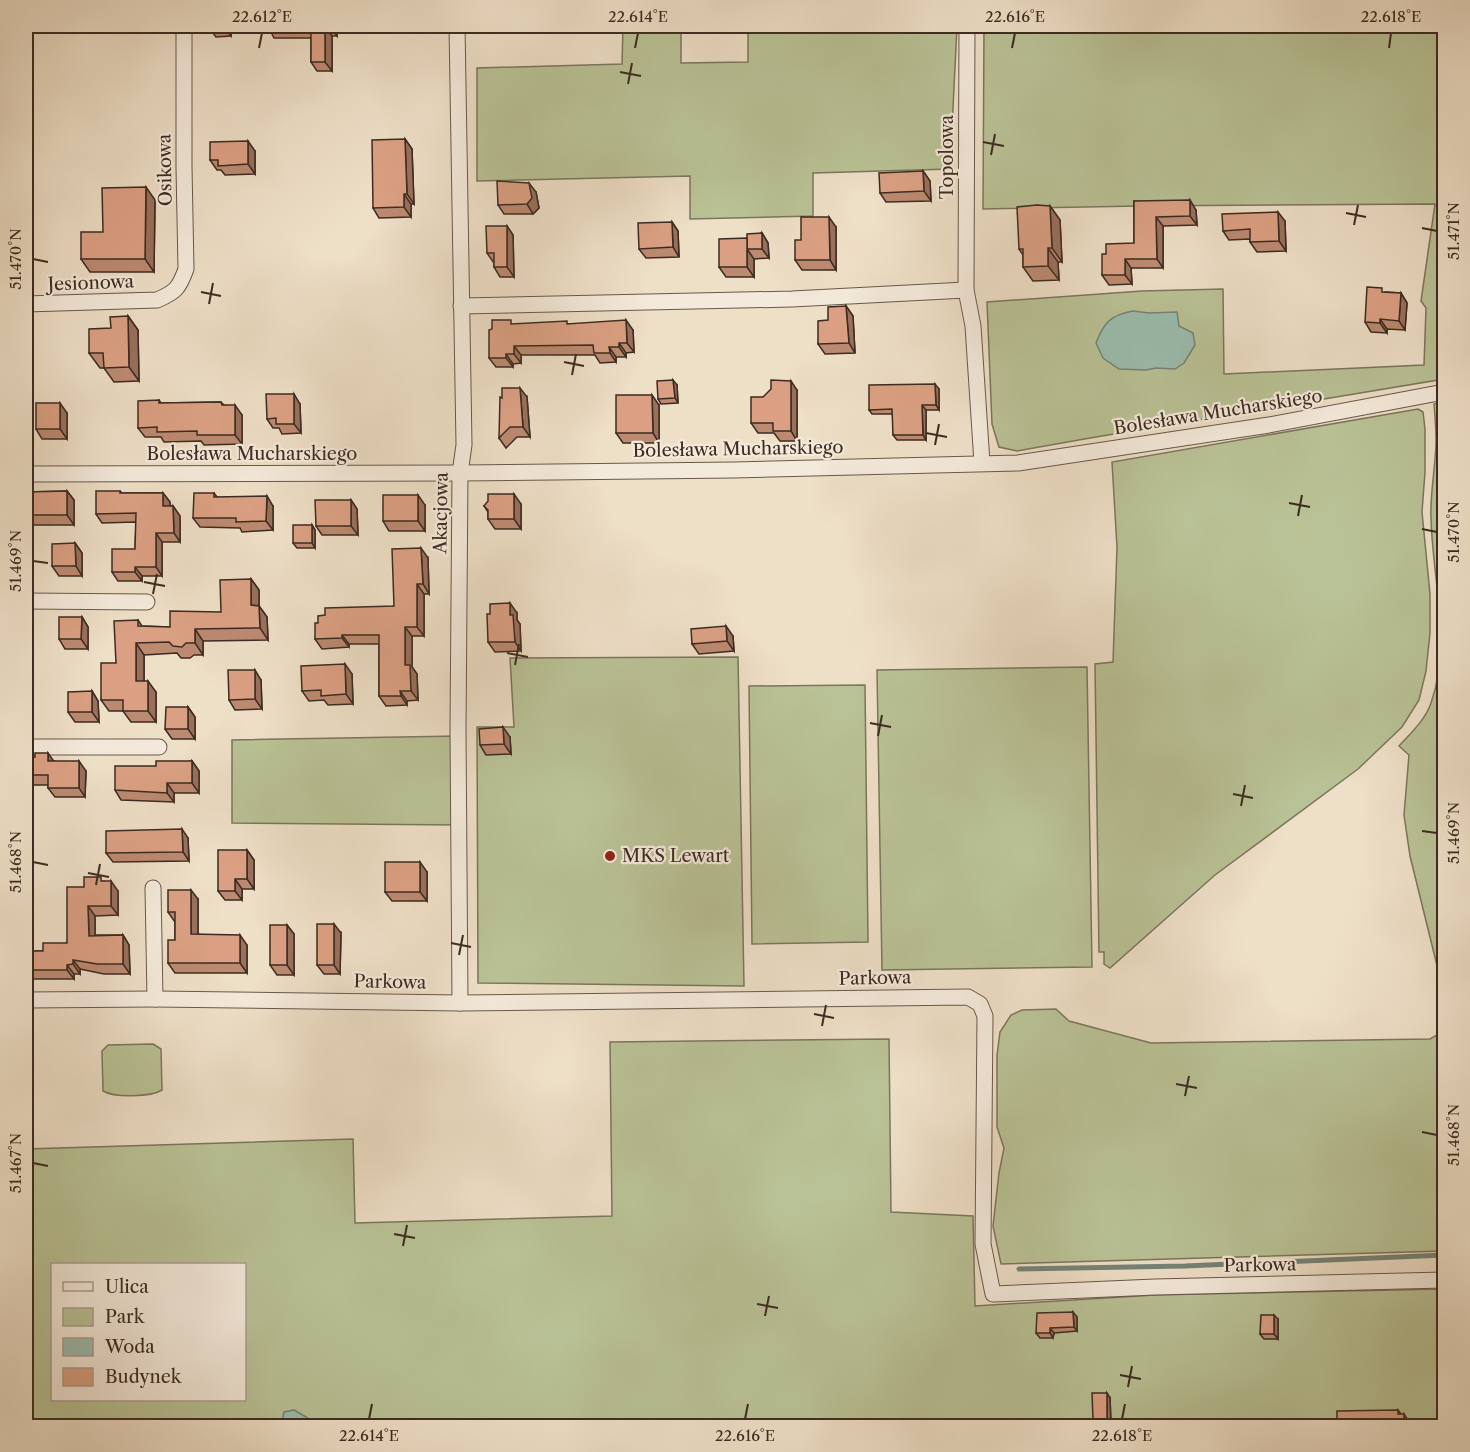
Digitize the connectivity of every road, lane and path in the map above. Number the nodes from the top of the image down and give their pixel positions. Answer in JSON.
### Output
{"nodes":[{"id":1,"x":184,"y":26,"type":"edge"},
{"id":2,"x":457,"y":26,"type":"edge"},
{"id":3,"x":967,"y":26,"type":"edge"},
{"id":4,"x":966,"y":290,"type":"junction"},
{"id":5,"x":157,"y":300,"type":"joint"},
{"id":6,"x":26,"y":304,"type":"edge"},
{"id":7,"x":461,"y":306,"type":"junction"},
{"id":8,"x":1444,"y":392,"type":"edge"},
{"id":9,"x":982,"y":463,"type":"junction"},
{"id":10,"x":460,"y":473,"type":"junction"},
{"id":11,"x":26,"y":474,"type":"edge"},
{"id":12,"x":26,"y":601,"type":"edge"},
{"id":13,"x":147,"y":602,"type":"dead end"},
{"id":14,"x":26,"y":747,"type":"edge"},
{"id":15,"x":159,"y":747,"type":"dead end"},
{"id":16,"x":153,"y":888,"type":"dead end"},
{"id":17,"x":155,"y":999,"type":"junction"},
{"id":18,"x":26,"y":1000,"type":"edge"},
{"id":19,"x":460,"y":1002,"type":"junction"},
{"id":20,"x":1444,"y":1280,"type":"edge"}],
"edges":[{"from":1,"to":5,"type":"street","name":"Osikowa"},
{"from":2,"to":7,"type":"street","name":"Akacjowa"},
{"from":3,"to":4,"type":"street","name":"Topolowa"},
{"from":4,"to":7,"type":"street"},
{"from":4,"to":9,"type":"street","name":"Topolowa"},
{"from":5,"to":6,"type":"street","name":"Jesionowa"},
{"from":7,"to":10,"type":"street","name":"Akacjowa"},
{"from":8,"to":9,"type":"street","name":"Bolesława Mucharskiego"},
{"from":9,"to":10,"type":"street","name":"Bolesława Mucharskiego"},
{"from":10,"to":11,"type":"street","name":"Bolesława Mucharskiego"},
{"from":10,"to":19,"type":"street","name":"Akacjowa"},
{"from":12,"to":13,"type":"street"},
{"from":14,"to":15,"type":"street"},
{"from":16,"to":17,"type":"street"},
{"from":17,"to":18,"type":"street","name":"Parkowa"},
{"from":17,"to":19,"type":"street","name":"Parkowa"},
{"from":19,"to":20,"type":"street","name":"Parkowa"}]}
